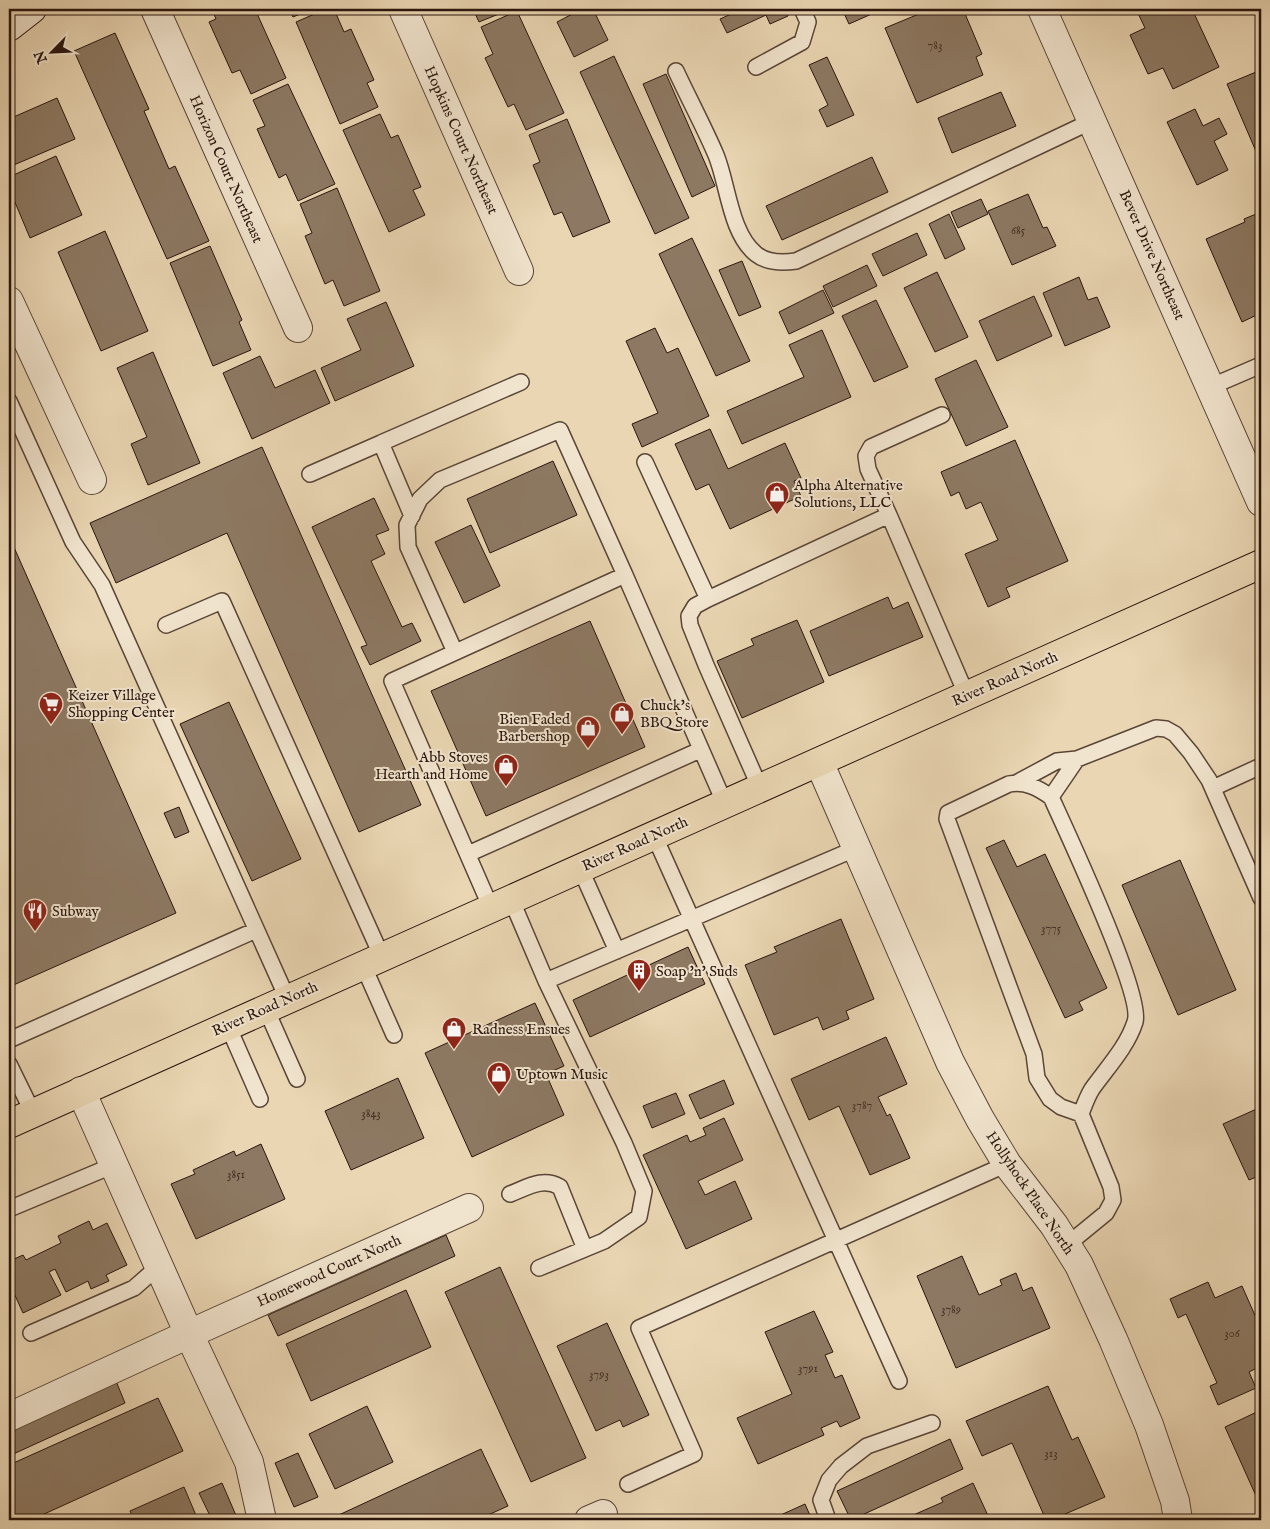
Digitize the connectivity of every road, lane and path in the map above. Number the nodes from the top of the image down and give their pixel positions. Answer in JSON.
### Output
{"nodes":[{"id":1,"x":32,"y":9,"type":"edge"},
{"id":2,"x":155,"y":9,"type":"edge"},
{"id":3,"x":403,"y":9,"type":"edge"},
{"id":4,"x":802,"y":9,"type":"edge"},
{"id":5,"x":1042,"y":9,"type":"edge"},
{"id":6,"x":9,"y":27,"type":"edge"},
{"id":7,"x":756,"y":67,"type":"dead end"},
{"id":8,"x":676,"y":71,"type":"dead end"},
{"id":9,"x":1092,"y":121,"type":"junction"},
{"id":10,"x":518,"y":271,"type":"dead end"},
{"id":11,"x":9,"y":301,"type":"edge"},
{"id":12,"x":298,"y":328,"type":"dead end"},
{"id":13,"x":1261,"y":365,"type":"edge"},
{"id":14,"x":521,"y":382,"type":"dead end"},
{"id":15,"x":1210,"y":387,"type":"junction"},
{"id":16,"x":9,"y":401,"type":"edge"},
{"id":17,"x":942,"y":415,"type":"dead end"},
{"id":18,"x":381,"y":443,"type":"junction"},
{"id":19,"x":645,"y":462,"type":"dead end"},
{"id":20,"x":310,"y":474,"type":"dead end"},
{"id":21,"x":92,"y":480,"type":"dead end"},
{"id":22,"x":1261,"y":502,"type":"edge"},
{"id":23,"x":889,"y":515,"type":"junction"},
{"id":24,"x":412,"y":516,"type":"junction"},
{"id":25,"x":1261,"y":564,"type":"edge"},
{"id":26,"x":625,"y":575,"type":"junction"},
{"id":27,"x":708,"y":599,"type":"junction"},
{"id":28,"x":166,"y":625,"type":"dead end"},
{"id":29,"x":455,"y":652,"type":"junction"},
{"id":30,"x":967,"y":696,"type":"junction"},
{"id":31,"x":700,"y":750,"type":"junction"},
{"id":32,"x":1076,"y":759,"type":"junction"},
{"id":33,"x":819,"y":762,"type":"junction"},
{"id":34,"x":1261,"y":766,"type":"edge"},
{"id":35,"x":1018,"y":782,"type":"junction"},
{"id":36,"x":760,"y":788,"type":"junction"},
{"id":37,"x":1213,"y":788,"type":"junction"},
{"id":38,"x":1051,"y":797,"type":"junction"},
{"id":39,"x":725,"y":804,"type":"junction"},
{"id":40,"x":654,"y":835,"type":"junction"},
{"id":41,"x":857,"y":848,"type":"junction"},
{"id":42,"x":468,"y":854,"type":"junction"},
{"id":43,"x":580,"y":868,"type":"junction"},
{"id":44,"x":1261,"y":898,"type":"edge"},
{"id":45,"x":501,"y":904,"type":"junction"},
{"id":46,"x":691,"y":919,"type":"junction"},
{"id":47,"x":256,"y":930,"type":"junction"},
{"id":48,"x":617,"y":951,"type":"junction"},
{"id":49,"x":373,"y":961,"type":"junction"},
{"id":50,"x":546,"y":981,"type":"junction"},
{"id":51,"x":277,"y":1004,"type":"junction"},
{"id":52,"x":228,"y":1026,"type":"junction"},
{"id":53,"x":394,"y":1035,"type":"dead end"},
{"id":54,"x":9,"y":1040,"type":"edge"},
{"id":55,"x":9,"y":1064,"type":"edge"},
{"id":56,"x":296,"y":1079,"type":"dead end"},
{"id":57,"x":81,"y":1091,"type":"junction"},
{"id":58,"x":260,"y":1099,"type":"dead end"},
{"id":59,"x":1081,"y":1114,"type":"junction"},
{"id":60,"x":21,"y":1119,"type":"edge"},
{"id":61,"x":1007,"y":1164,"type":"junction"},
{"id":62,"x":114,"y":1165,"type":"junction"},
{"id":63,"x":510,"y":1194,"type":"dead end"},
{"id":64,"x":469,"y":1208,"type":"dead end"},
{"id":65,"x":9,"y":1209,"type":"edge"},
{"id":66,"x":835,"y":1240,"type":"junction"},
{"id":67,"x":1067,"y":1244,"type":"junction"},
{"id":68,"x":585,"y":1249,"type":"junction"},
{"id":69,"x":159,"y":1266,"type":"junction"},
{"id":70,"x":539,"y":1268,"type":"dead end"},
{"id":71,"x":31,"y":1333,"type":"dead end"},
{"id":72,"x":190,"y":1334,"type":"junction"},
{"id":73,"x":898,"y":1381,"type":"dead end"},
{"id":74,"x":9,"y":1417,"type":"edge"},
{"id":75,"x":932,"y":1423,"type":"dead end"},
{"id":76,"x":628,"y":1484,"type":"dead end"},
{"id":77,"x":262,"y":1520,"type":"edge"},
{"id":78,"x":828,"y":1520,"type":"edge"},
{"id":79,"x":1178,"y":1520,"type":"edge"}],
"edges":[{"from":1,"to":6,"type":"street"},
{"from":2,"to":12,"type":"street","name":"Horizon Court Northeast"},
{"from":3,"to":10,"type":"street","name":"Hopkins Court Northeast"},
{"from":4,"to":7,"type":"lane"},
{"from":5,"to":9,"type":"street","name":"Bever Drive Northeast"},
{"from":8,"to":9,"type":"lane"},
{"from":9,"to":15,"type":"street","name":"Bever Drive Northeast"},
{"from":11,"to":21,"type":"street"},
{"from":13,"to":15,"type":"lane"},
{"from":14,"to":18,"type":"lane"},
{"from":15,"to":22,"type":"street","name":"Bever Drive Northeast"},
{"from":16,"to":47,"type":"lane"},
{"from":17,"to":23,"type":"lane"},
{"from":18,"to":20,"type":"lane"},
{"from":18,"to":24,"type":"lane"},
{"from":19,"to":27,"type":"lane"},
{"from":23,"to":27,"type":"lane"},
{"from":23,"to":30,"type":"lane"},
{"from":24,"to":26,"type":"lane"},
{"from":24,"to":29,"type":"lane"},
{"from":25,"to":30,"type":"main road","name":"River Road North"},
{"from":26,"to":29,"type":"lane"},
{"from":26,"to":31,"type":"lane"},
{"from":27,"to":36,"type":"lane"},
{"from":28,"to":49,"type":"lane"},
{"from":29,"to":42,"type":"lane"},
{"from":30,"to":33,"type":"main road","name":"River Road North"},
{"from":31,"to":39,"type":"lane"},
{"from":31,"to":42,"type":"lane"},
{"from":32,"to":35,"type":"lane"},
{"from":32,"to":37,"type":"lane"},
{"from":32,"to":38,"type":"lane"},
{"from":33,"to":36,"type":"main road","name":"River Road North"},
{"from":33,"to":41,"type":"street","name":"Hollyhock Place North"},
{"from":34,"to":37,"type":"lane"},
{"from":35,"to":38,"type":"lane"},
{"from":35,"to":59,"type":"lane"},
{"from":36,"to":39,"type":"main road","name":"River Road North"},
{"from":37,"to":44,"type":"lane"},
{"from":38,"to":59,"type":"lane"},
{"from":39,"to":40,"type":"main road","name":"River Road North"},
{"from":40,"to":43,"type":"main road","name":"River Road North"},
{"from":40,"to":46,"type":"lane"},
{"from":41,"to":46,"type":"lane"},
{"from":41,"to":61,"type":"street","name":"Hollyhock Place North"},
{"from":42,"to":45,"type":"lane"},
{"from":43,"to":45,"type":"main road","name":"River Road North"},
{"from":43,"to":48,"type":"lane"},
{"from":45,"to":49,"type":"main road","name":"River Road North"},
{"from":45,"to":50,"type":"lane"},
{"from":46,"to":48,"type":"lane"},
{"from":46,"to":66,"type":"lane"},
{"from":47,"to":51,"type":"lane"},
{"from":47,"to":54,"type":"lane"},
{"from":48,"to":50,"type":"lane"},
{"from":49,"to":51,"type":"main road","name":"River Road North"},
{"from":49,"to":53,"type":"lane"},
{"from":50,"to":68,"type":"lane"},
{"from":51,"to":52,"type":"main road","name":"River Road North"},
{"from":51,"to":56,"type":"lane"},
{"from":52,"to":57,"type":"main road","name":"River Road North"},
{"from":52,"to":58,"type":"lane"},
{"from":55,"to":60,"type":"lane"},
{"from":57,"to":60,"type":"main road","name":"River Road North"},
{"from":57,"to":62,"type":"street"},
{"from":59,"to":67,"type":"lane"},
{"from":61,"to":66,"type":"lane"},
{"from":61,"to":67,"type":"street","name":"Hollyhock Place North"},
{"from":62,"to":65,"type":"lane"},
{"from":62,"to":69,"type":"street"},
{"from":63,"to":68,"type":"lane"},
{"from":64,"to":72,"type":"street","name":"Homewood Court North"},
{"from":66,"to":73,"type":"lane"},
{"from":66,"to":76,"type":"lane"},
{"from":67,"to":79,"type":"street","name":"Hollyhock Place North"},
{"from":68,"to":70,"type":"lane"},
{"from":69,"to":71,"type":"lane"},
{"from":69,"to":72,"type":"street"},
{"from":72,"to":74,"type":"street","name":"Homewood Court North"},
{"from":72,"to":77,"type":"street"},
{"from":75,"to":78,"type":"lane"}]}
